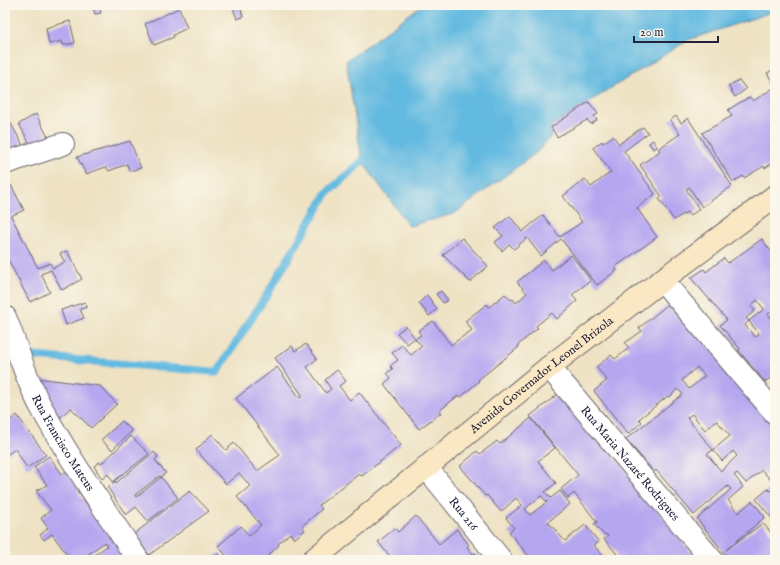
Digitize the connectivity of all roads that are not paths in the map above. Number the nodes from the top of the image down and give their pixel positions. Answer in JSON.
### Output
{"nodes":[{"id":1,"x":63,"y":144,"type":"dead end"},
{"id":2,"x":5,"y":163,"type":"edge"},
{"id":3,"x":775,"y":196,"type":"edge"},
{"id":4,"x":662,"y":280,"type":"junction"},
{"id":5,"x":6,"y":324,"type":"edge"},
{"id":6,"x":548,"y":367,"type":"junction"},
{"id":7,"x":775,"y":413,"type":"edge"},
{"id":8,"x":426,"y":467,"type":"junction"},
{"id":9,"x":138,"y":560,"type":"edge"},
{"id":10,"x":313,"y":560,"type":"edge"},
{"id":11,"x":501,"y":560,"type":"edge"},
{"id":12,"x":712,"y":560,"type":"edge"}],
"edges":[{"from":1,"to":2,"type":"street"},
{"from":3,"to":4,"type":"street","name":"Avenida Governador Leonel Brizola"},
{"from":4,"to":6,"type":"street","name":"Avenida Governador Leonel Brizola"},
{"from":4,"to":7,"type":"street"},
{"from":5,"to":9,"type":"street","name":"Rua Francisco Mateus"},
{"from":6,"to":8,"type":"street","name":"Avenida Governador Leonel Brizola"},
{"from":6,"to":12,"type":"street","name":"Rua Maria Nazaré Rodrigues"},
{"from":8,"to":10,"type":"street","name":"Avenida Governador Leonel Brizola"},
{"from":8,"to":11,"type":"street","name":"Rua 216"}]}
